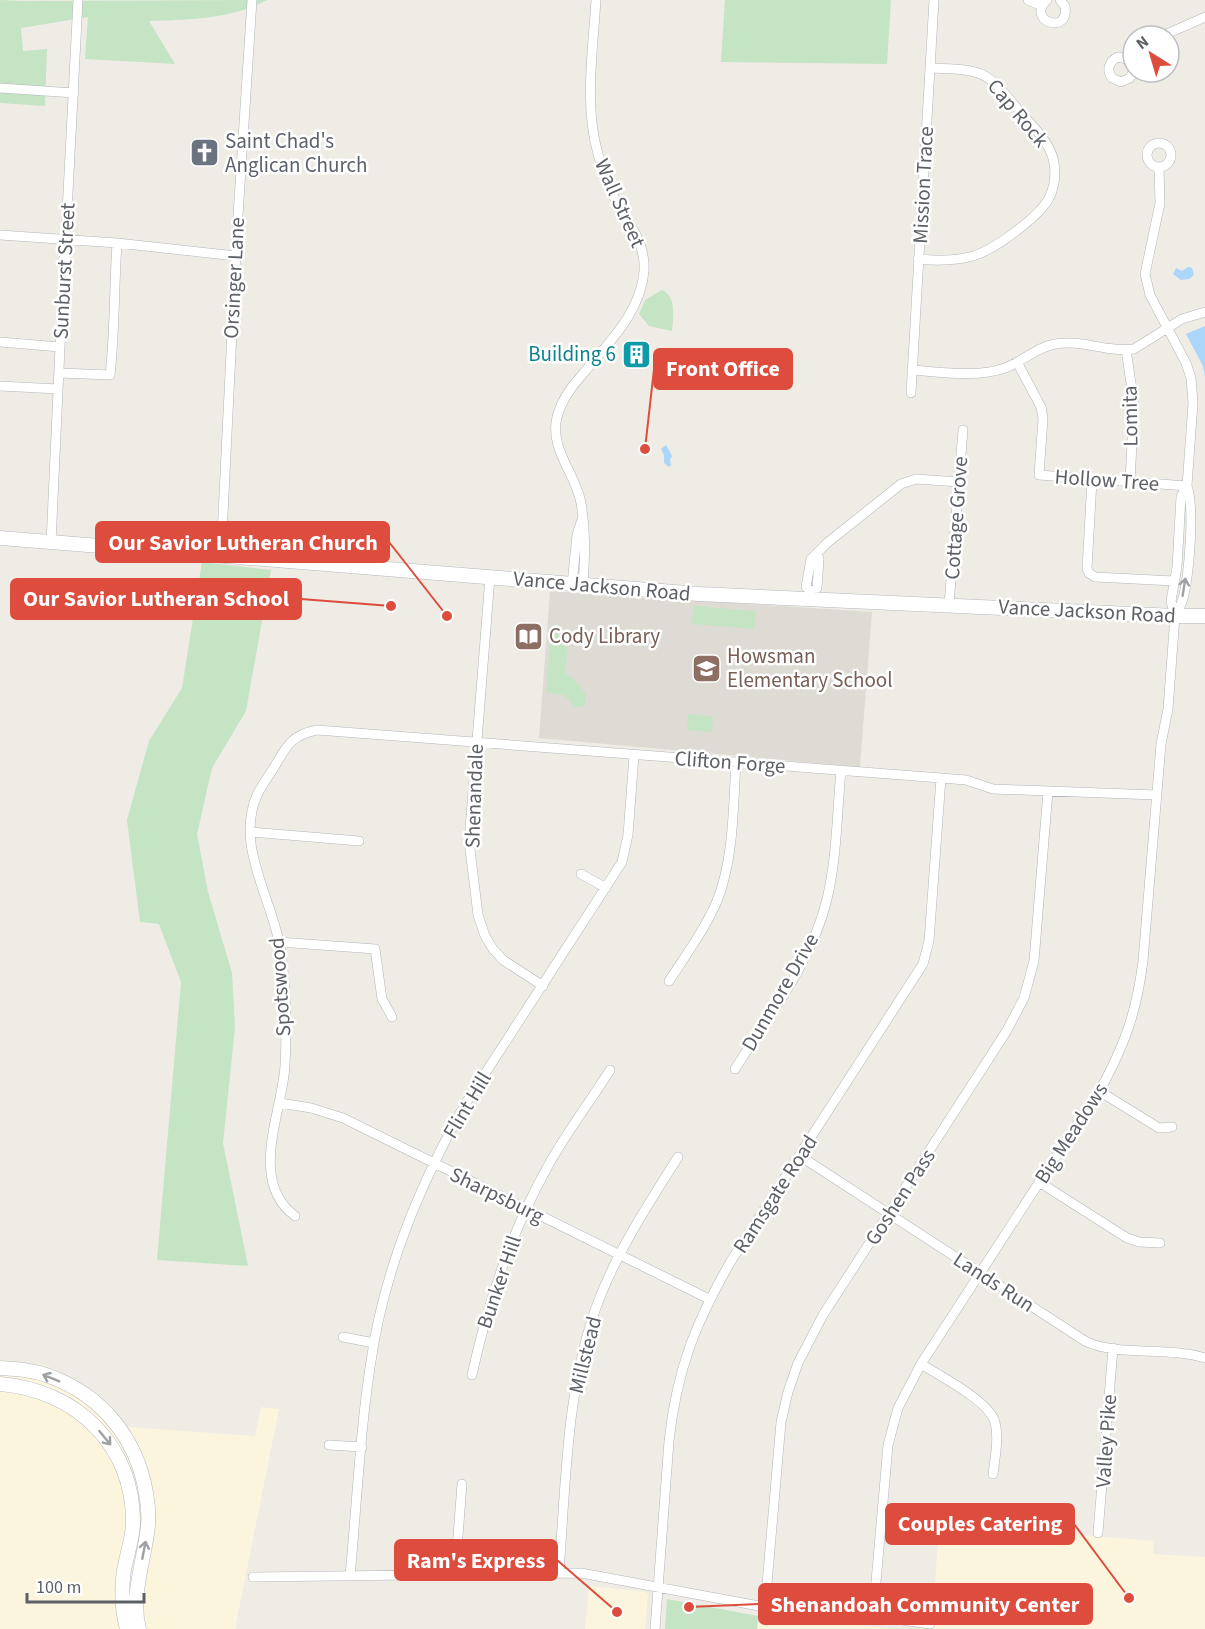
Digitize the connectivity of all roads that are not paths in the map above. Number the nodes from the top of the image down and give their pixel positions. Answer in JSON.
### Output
{"nodes":[{"id":1,"x":78,"y":0,"type":"edge"},
{"id":2,"x":252,"y":0,"type":"edge"},
{"id":3,"x":597,"y":0,"type":"edge"},
{"id":4,"x":934,"y":0,"type":"edge"},
{"id":5,"x":1028,"y":0,"type":"edge"},
{"id":6,"x":1060,"y":0,"type":"edge"},
{"id":7,"x":1044,"y":3,"type":"edge"},
{"id":8,"x":1205,"y":17,"type":"edge"},
{"id":9,"x":1181,"y":28,"type":"edge"},
{"id":10,"x":1121,"y":57,"type":"edge"},
{"id":11,"x":930,"y":68,"type":"junction"},
{"id":12,"x":1121,"y":82,"type":"edge"},
{"id":13,"x":0,"y":88,"type":"edge"},
{"id":14,"x":74,"y":93,"type":"junction"},
{"id":15,"x":1159,"y":167,"type":"dead end"},
{"id":16,"x":0,"y":235,"type":"edge"},
{"id":17,"x":66,"y":239,"type":"junction"},
{"id":18,"x":117,"y":243,"type":"junction"},
{"id":19,"x":236,"y":256,"type":"junction"},
{"id":20,"x":918,"y":259,"type":"junction"},
{"id":21,"x":1205,"y":312,"type":"edge"},
{"id":22,"x":1167,"y":328,"type":"junction"},
{"id":23,"x":0,"y":342,"type":"edge"},
{"id":24,"x":60,"y":347,"type":"junction"},
{"id":25,"x":1126,"y":350,"type":"junction"},
{"id":26,"x":1017,"y":362,"type":"junction"},
{"id":27,"x":912,"y":370,"type":"junction"},
{"id":28,"x":60,"y":372,"type":"junction"},
{"id":29,"x":0,"y":386,"type":"edge"},
{"id":30,"x":58,"y":390,"type":"junction"},
{"id":31,"x":911,"y":393,"type":"dead end"},
{"id":32,"x":963,"y":430,"type":"dead end"},
{"id":33,"x":1092,"y":480,"type":"junction"},
{"id":34,"x":959,"y":482,"type":"junction"},
{"id":35,"x":1130,"y":482,"type":"junction"},
{"id":36,"x":1187,"y":486,"type":"junction"},
{"id":37,"x":0,"y":538,"type":"edge"},
{"id":38,"x":51,"y":543,"type":"junction"},
{"id":39,"x":817,"y":554,"type":"junction"},
{"id":40,"x":221,"y":555,"type":"junction"},
{"id":41,"x":490,"y":577,"type":"junction"},
{"id":42,"x":1174,"y":581,"type":"junction"},
{"id":43,"x":578,"y":584,"type":"junction"},
{"id":44,"x":813,"y":593,"type":"junction"},
{"id":45,"x":950,"y":605,"type":"junction"},
{"id":46,"x":1175,"y":616,"type":"junction"},
{"id":47,"x":1205,"y":616,"type":"edge"},
{"id":48,"x":303,"y":732,"type":"joint"},
{"id":49,"x":476,"y":742,"type":"junction"},
{"id":50,"x":634,"y":755,"type":"junction"},
{"id":51,"x":736,"y":763,"type":"junction"},
{"id":52,"x":841,"y":771,"type":"junction"},
{"id":53,"x":941,"y":778,"type":"junction"},
{"id":54,"x":1048,"y":791,"type":"junction"},
{"id":55,"x":1156,"y":795,"type":"junction"},
{"id":56,"x":251,"y":832,"type":"junction"},
{"id":57,"x":359,"y":841,"type":"dead end"},
{"id":58,"x":580,"y":874,"type":"dead end"},
{"id":59,"x":606,"y":888,"type":"junction"},
{"id":60,"x":279,"y":942,"type":"junction"},
{"id":61,"x":669,"y":981,"type":"dead end"},
{"id":62,"x":543,"y":986,"type":"junction"},
{"id":63,"x":392,"y":1017,"type":"dead end"},
{"id":64,"x":735,"y":1069,"type":"dead end"},
{"id":65,"x":610,"y":1070,"type":"dead end"},
{"id":66,"x":1099,"y":1091,"type":"junction"},
{"id":67,"x":280,"y":1103,"type":"junction"},
{"id":68,"x":1172,"y":1127,"type":"dead end"},
{"id":69,"x":800,"y":1156,"type":"junction"},
{"id":70,"x":678,"y":1157,"type":"dead end"},
{"id":71,"x":434,"y":1164,"type":"junction"},
{"id":72,"x":1039,"y":1182,"type":"junction"},
{"id":73,"x":526,"y":1209,"type":"junction"},
{"id":74,"x":890,"y":1213,"type":"junction"},
{"id":75,"x":295,"y":1216,"type":"dead end"},
{"id":76,"x":1160,"y":1243,"type":"dead end"},
{"id":77,"x":619,"y":1254,"type":"junction"},
{"id":78,"x":980,"y":1272,"type":"junction"},
{"id":79,"x":710,"y":1299,"type":"junction"},
{"id":80,"x":343,"y":1337,"type":"dead end"},
{"id":81,"x":374,"y":1343,"type":"junction"},
{"id":82,"x":1113,"y":1348,"type":"junction"},
{"id":83,"x":1205,"y":1358,"type":"edge"},
{"id":84,"x":921,"y":1364,"type":"junction"},
{"id":85,"x":0,"y":1368,"type":"edge"},
{"id":86,"x":472,"y":1375,"type":"dead end"},
{"id":87,"x":0,"y":1384,"type":"edge"},
{"id":88,"x":82,"y":1393,"type":"junction"},
{"id":89,"x":72,"y":1407,"type":"junction"},
{"id":90,"x":329,"y":1445,"type":"dead end"},
{"id":91,"x":362,"y":1447,"type":"junction"},
{"id":92,"x":993,"y":1474,"type":"dead end"},
{"id":93,"x":462,"y":1484,"type":"dead end"},
{"id":94,"x":1098,"y":1533,"type":"dead end"},
{"id":95,"x":559,"y":1572,"type":"junction"},
{"id":96,"x":455,"y":1575,"type":"junction"},
{"id":97,"x":350,"y":1576,"type":"junction"},
{"id":98,"x":253,"y":1577,"type":"dead end"},
{"id":99,"x":658,"y":1587,"type":"junction"},
{"id":100,"x":765,"y":1607,"type":"junction"},
{"id":101,"x":873,"y":1616,"type":"junction"},
{"id":102,"x":930,"y":1624,"type":"dead end"},
{"id":103,"x":127,"y":1629,"type":"edge"},
{"id":104,"x":139,"y":1629,"type":"edge"},
{"id":105,"x":655,"y":1629,"type":"edge"}],
"edges":[{"from":1,"to":14,"type":"street","name":"Sunburst Street"},
{"from":2,"to":19,"type":"street","name":"Orsinger Lane"},
{"from":3,"to":43,"type":"street","name":"Wall Street"},
{"from":4,"to":11,"type":"street","name":"Mission Trace"},
{"from":5,"to":7,"type":"street"},
{"from":6,"to":7,"type":"street"},
{"from":8,"to":9,"type":"street"},
{"from":10,"to":12,"type":"street"},
{"from":11,"to":20,"type":"street","name":"Mission Trace"},
{"from":11,"to":20,"type":"street","name":"Cap Rock"},
{"from":13,"to":14,"type":"street"},
{"from":14,"to":17,"type":"street","name":"Sunburst Street"},
{"from":15,"to":22,"type":"street","name":"Big Meadows"},
{"from":16,"to":17,"type":"street"},
{"from":17,"to":18,"type":"street"},
{"from":17,"to":24,"type":"street","name":"Sunburst Street"},
{"from":18,"to":19,"type":"street"},
{"from":18,"to":28,"type":"street"},
{"from":19,"to":40,"type":"street","name":"Orsinger Lane"},
{"from":20,"to":27,"type":"street","name":"Mission Trace"},
{"from":21,"to":22,"type":"street"},
{"from":22,"to":25,"type":"street"},
{"from":22,"to":36,"type":"street","name":"Big Meadows"},
{"from":23,"to":24,"type":"street"},
{"from":24,"to":28,"type":"street","name":"Sunburst Street"},
{"from":25,"to":26,"type":"street"},
{"from":25,"to":35,"type":"street","name":"Lomita"},
{"from":26,"to":27,"type":"street"},
{"from":26,"to":33,"type":"street","name":"Hollow Tree"},
{"from":27,"to":31,"type":"street","name":"Mission Trace"},
{"from":28,"to":30,"type":"street","name":"Sunburst Street"},
{"from":29,"to":30,"type":"street"},
{"from":30,"to":38,"type":"street","name":"Sunburst Street"},
{"from":32,"to":34,"type":"street","name":"Cottage Grove"},
{"from":33,"to":35,"type":"street","name":"Hollow Tree"},
{"from":33,"to":42,"type":"street"},
{"from":34,"to":39,"type":"street"},
{"from":34,"to":45,"type":"street","name":"Cottage Grove"},
{"from":35,"to":36,"type":"street","name":"Hollow Tree"},
{"from":36,"to":42,"type":"street","name":"Big Meadows"},
{"from":46,"to":36,"type":"street","name":"Big Meadows","one_way":true},
{"from":37,"to":38,"type":"main road","name":"Vance Jackson Road"},
{"from":38,"to":40,"type":"main road","name":"Vance Jackson Road"},
{"from":39,"to":44,"type":"street"},
{"from":39,"to":44,"type":"street"},
{"from":40,"to":41,"type":"main road","name":"Vance Jackson Road"},
{"from":41,"to":43,"type":"main road","name":"Vance Jackson Road"},
{"from":41,"to":49,"type":"street","name":"Shenandale"},
{"from":42,"to":46,"type":"street","name":"Big Meadows"},
{"from":43,"to":44,"type":"main road","name":"Vance Jackson Road"},
{"from":44,"to":45,"type":"main road","name":"Vance Jackson Road"},
{"from":45,"to":46,"type":"main road","name":"Vance Jackson Road"},
{"from":46,"to":47,"type":"main road","name":"Vance Jackson Road"},
{"from":46,"to":55,"type":"street","name":"Big Meadows"},
{"from":48,"to":49,"type":"street","name":"Clifton Forge"},
{"from":48,"to":56,"type":"street","name":"Spotswood"},
{"from":49,"to":50,"type":"street","name":"Clifton Forge"},
{"from":49,"to":62,"type":"street","name":"Shenandale"},
{"from":50,"to":51,"type":"street","name":"Clifton Forge"},
{"from":50,"to":59,"type":"street","name":"Flint Hill"},
{"from":51,"to":52,"type":"street","name":"Clifton Forge"},
{"from":51,"to":61,"type":"street"},
{"from":52,"to":53,"type":"street","name":"Clifton Forge"},
{"from":52,"to":64,"type":"street","name":"Dunmore Drive"},
{"from":53,"to":54,"type":"street","name":"Clifton Forge"},
{"from":53,"to":69,"type":"street","name":"Ramsgate Road"},
{"from":54,"to":55,"type":"street","name":"Clifton Forge"},
{"from":54,"to":74,"type":"street","name":"Goshen Pass"},
{"from":55,"to":66,"type":"street","name":"Big Meadows"},
{"from":56,"to":57,"type":"street"},
{"from":56,"to":60,"type":"street","name":"Spotswood"},
{"from":58,"to":59,"type":"street"},
{"from":59,"to":62,"type":"street","name":"Flint Hill"},
{"from":60,"to":63,"type":"street"},
{"from":60,"to":67,"type":"street","name":"Spotswood"},
{"from":62,"to":71,"type":"street","name":"Flint Hill"},
{"from":65,"to":73,"type":"street","name":"Bunker Hill"},
{"from":66,"to":68,"type":"street"},
{"from":66,"to":72,"type":"street","name":"Big Meadows"},
{"from":67,"to":71,"type":"street","name":"Sharpsburg"},
{"from":67,"to":75,"type":"street","name":"Spotswood"},
{"from":69,"to":74,"type":"street","name":"Lands Run"},
{"from":69,"to":79,"type":"street","name":"Ramsgate Road"},
{"from":70,"to":77,"type":"street","name":"Millstead"},
{"from":71,"to":73,"type":"street","name":"Sharpsburg"},
{"from":71,"to":81,"type":"street","name":"Flint Hill"},
{"from":72,"to":76,"type":"street"},
{"from":72,"to":78,"type":"street","name":"Big Meadows"},
{"from":73,"to":77,"type":"street","name":"Sharpsburg"},
{"from":73,"to":86,"type":"street","name":"Bunker Hill"},
{"from":74,"to":78,"type":"street","name":"Lands Run"},
{"from":74,"to":100,"type":"street","name":"Goshen Pass"},
{"from":77,"to":79,"type":"street","name":"Sharpsburg"},
{"from":77,"to":95,"type":"street","name":"Millstead"},
{"from":78,"to":82,"type":"street","name":"Lands Run"},
{"from":78,"to":84,"type":"street","name":"Big Meadows"},
{"from":79,"to":99,"type":"street","name":"Ramsgate Road"},
{"from":80,"to":81,"type":"street"},
{"from":81,"to":91,"type":"street","name":"Flint Hill"},
{"from":82,"to":83,"type":"street","name":"Lands Run"},
{"from":82,"to":94,"type":"street","name":"Valley Pike"},
{"from":84,"to":92,"type":"street"},
{"from":84,"to":101,"type":"street","name":"Big Meadows"},
{"from":88,"to":85,"type":"main road","one_way":true},
{"from":87,"to":89,"type":"main road"},
{"from":88,"to":89,"type":"street"},
{"from":104,"to":88,"type":"main road","one_way":true},
{"from":89,"to":103,"type":"main road","one_way":true},
{"from":90,"to":91,"type":"street"},
{"from":91,"to":97,"type":"street","name":"Flint Hill"},
{"from":93,"to":96,"type":"street"},
{"from":95,"to":96,"type":"street"},
{"from":95,"to":99,"type":"street"},
{"from":96,"to":97,"type":"street"},
{"from":97,"to":98,"type":"street"},
{"from":99,"to":100,"type":"street"},
{"from":99,"to":105,"type":"street","name":"Ramsgate Road"},
{"from":100,"to":101,"type":"street"},
{"from":101,"to":102,"type":"street"}]}
